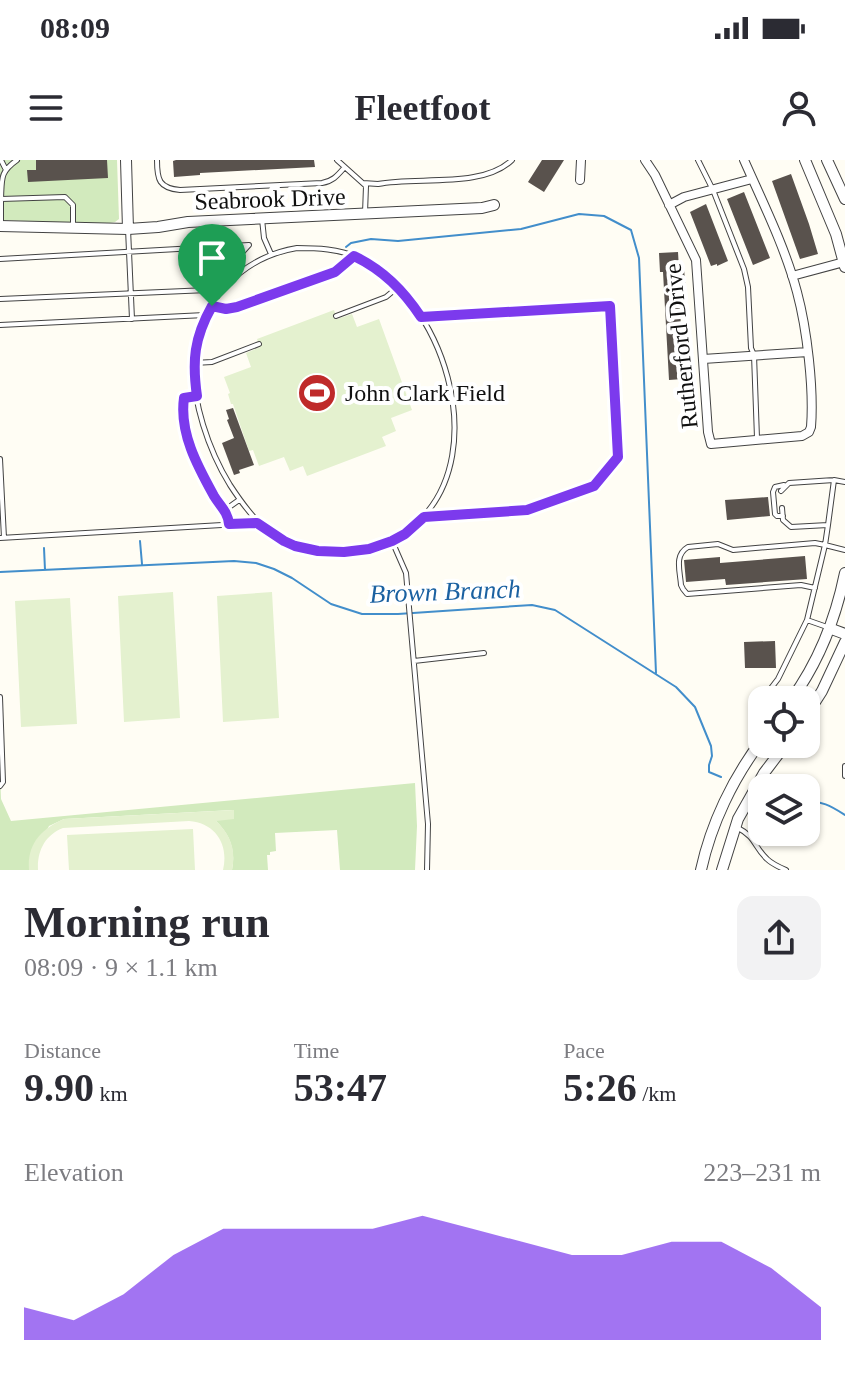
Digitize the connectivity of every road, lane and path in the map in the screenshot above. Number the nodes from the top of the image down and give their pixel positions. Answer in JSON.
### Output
{"nodes":[{"id":1,"x":1,"y":160,"type":"edge"},
{"id":2,"x":17,"y":160,"type":"edge"},
{"id":3,"x":126,"y":160,"type":"edge"},
{"id":4,"x":157,"y":160,"type":"edge"},
{"id":5,"x":337,"y":160,"type":"edge"},
{"id":6,"x":512,"y":160,"type":"edge"},
{"id":7,"x":581,"y":160,"type":"edge"},
{"id":8,"x":645,"y":160,"type":"edge"},
{"id":9,"x":698,"y":160,"type":"edge"},
{"id":10,"x":744,"y":160,"type":"edge"},
{"id":11,"x":805,"y":160,"type":"edge"},
{"id":12,"x":827,"y":160,"type":"edge"},
{"id":13,"x":5,"y":168,"type":"junction"},
{"id":14,"x":344,"y":168,"type":"junction"},
{"id":15,"x":752,"y":179,"type":"junction"},
{"id":16,"x":580,"y":180,"type":"dead end"},
{"id":17,"x":363,"y":183,"type":"junction"},
{"id":18,"x":713,"y":190,"type":"junction"},
{"id":19,"x":0,"y":199,"type":"edge"},
{"id":20,"x":845,"y":199,"type":"edge"},
{"id":21,"x":494,"y":205,"type":"dead end"},
{"id":22,"x":669,"y":205,"type":"junction"},
{"id":23,"x":365,"y":215,"type":"junction"},
{"id":24,"x":262,"y":219,"type":"junction"},
{"id":25,"x":0,"y":226,"type":"edge"},
{"id":26,"x":73,"y":228,"type":"junction"},
{"id":27,"x":128,"y":229,"type":"junction"},
{"id":28,"x":129,"y":252,"type":"junction"},
{"id":29,"x":271,"y":254,"type":"junction"},
{"id":30,"x":354,"y":256,"type":"junction"},
{"id":31,"x":0,"y":259,"type":"edge"},
{"id":32,"x":845,"y":263,"type":"edge"},
{"id":33,"x":792,"y":276,"type":"junction"},
{"id":34,"x":398,"y":287,"type":"junction"},
{"id":35,"x":131,"y":293,"type":"junction"},
{"id":36,"x":0,"y":299,"type":"edge"},
{"id":37,"x":212,"y":306,"type":"junction"},
{"id":38,"x":207,"y":315,"type":"junction"},
{"id":39,"x":336,"y":316,"type":"dead end"},
{"id":40,"x":421,"y":317,"type":"junction"},
{"id":41,"x":132,"y":319,"type":"junction"},
{"id":42,"x":0,"y":325,"type":"edge"},
{"id":43,"x":259,"y":344,"type":"dead end"},
{"id":44,"x":808,"y":352,"type":"junction"},
{"id":45,"x":754,"y":355,"type":"junction"},
{"id":46,"x":703,"y":359,"type":"junction"},
{"id":47,"x":194,"y":363,"type":"junction"},
{"id":48,"x":197,"y":396,"type":"junction"},
{"id":49,"x":757,"y":440,"type":"junction"},
{"id":50,"x":0,"y":459,"type":"edge"},
{"id":51,"x":834,"y":480,"type":"junction"},
{"id":52,"x":845,"y":482,"type":"edge"},
{"id":53,"x":786,"y":485,"type":"junction"},
{"id":54,"x":781,"y":491,"type":"dead end"},
{"id":55,"x":240,"y":499,"type":"junction"},
{"id":56,"x":782,"y":508,"type":"dead end"},
{"id":57,"x":225,"y":510,"type":"junction"},
{"id":58,"x":783,"y":516,"type":"junction"},
{"id":59,"x":424,"y":517,"type":"junction"},
{"id":60,"x":257,"y":523,"type":"junction"},
{"id":61,"x":229,"y":524,"type":"junction"},
{"id":62,"x":828,"y":525,"type":"junction"},
{"id":63,"x":2,"y":538,"type":"edge"},
{"id":64,"x":392,"y":541,"type":"junction"},
{"id":65,"x":825,"y":545,"type":"junction"},
{"id":66,"x":845,"y":550,"type":"edge"},
{"id":67,"x":845,"y":573,"type":"edge"},
{"id":68,"x":815,"y":588,"type":"junction"},
{"id":69,"x":807,"y":620,"type":"junction"},
{"id":70,"x":829,"y":628,"type":"junction"},
{"id":71,"x":845,"y":634,"type":"edge"},
{"id":72,"x":845,"y":642,"type":"edge"},
{"id":73,"x":484,"y":653,"type":"dead end"},
{"id":74,"x":414,"y":661,"type":"junction"},
{"id":75,"x":773,"y":686,"type":"edge"},
{"id":76,"x":800,"y":686,"type":"edge"},
{"id":77,"x":820,"y":694,"type":"edge"},
{"id":78,"x":0,"y":697,"type":"edge"},
{"id":79,"x":1,"y":755,"type":"edge"},
{"id":80,"x":751,"y":758,"type":"edge"},
{"id":81,"x":775,"y":758,"type":"edge"},
{"id":82,"x":845,"y":766,"type":"edge"},
{"id":83,"x":845,"y":776,"type":"edge"},
{"id":84,"x":0,"y":786,"type":"edge"},
{"id":85,"x":717,"y":819,"type":"junction"},
{"id":86,"x":736,"y":827,"type":"junction"},
{"id":87,"x":427,"y":870,"type":"edge"},
{"id":88,"x":701,"y":870,"type":"edge"},
{"id":89,"x":722,"y":870,"type":"edge"},
{"id":90,"x":786,"y":870,"type":"edge"}],
"edges":[{"from":1,"to":13,"type":"lane"},
{"from":2,"to":13,"type":"lane"},
{"from":3,"to":27,"type":"street"},
{"from":4,"to":14,"type":"lane"},
{"from":5,"to":14,"type":"lane"},
{"from":6,"to":17,"type":"lane"},
{"from":7,"to":16,"type":"street"},
{"from":8,"to":22,"type":"street","name":"Rutherford Drive"},
{"from":9,"to":18,"type":"lane"},
{"from":10,"to":15,"type":"street"},
{"from":11,"to":32,"type":"street"},
{"from":12,"to":20,"type":"street"},
{"from":13,"to":19,"type":"lane"},
{"from":14,"to":17,"type":"lane"},
{"from":15,"to":18,"type":"street"},
{"from":15,"to":33,"type":"street"},
{"from":17,"to":23,"type":"lane"},
{"from":18,"to":22,"type":"street"},
{"from":18,"to":45,"type":"lane"},
{"from":19,"to":25,"type":"lane"},
{"from":19,"to":26,"type":"lane"},
{"from":21,"to":23,"type":"street","name":"Seabrook Drive"},
{"from":22,"to":46,"type":"street","name":"Rutherford Drive"},
{"from":23,"to":24,"type":"street","name":"Seabrook Drive"},
{"from":24,"to":27,"type":"street","name":"Seabrook Drive"},
{"from":24,"to":29,"type":"lane"},
{"from":25,"to":26,"type":"street","name":"Seabrook Drive"},
{"from":26,"to":27,"type":"street","name":"Seabrook Drive"},
{"from":27,"to":28,"type":"lane"},
{"from":28,"to":31,"type":"lane"},
{"from":28,"to":35,"type":"lane"},
{"from":28,"to":35,"type":"lane"},
{"from":29,"to":30,"type":"lane"},
{"from":29,"to":37,"type":"lane"},
{"from":30,"to":34,"type":"lane"},
{"from":30,"to":37,"type":"lane"},
{"from":32,"to":33,"type":"street"},
{"from":33,"to":44,"type":"street"},
{"from":34,"to":39,"type":"lane"},
{"from":34,"to":40,"type":"lane"},
{"from":35,"to":36,"type":"lane"},
{"from":35,"to":41,"type":"lane"},
{"from":37,"to":38,"type":"lane"},
{"from":38,"to":41,"type":"lane"},
{"from":38,"to":47,"type":"lane"},
{"from":40,"to":59,"type":"lane"},
{"from":40,"to":59,"type":"lane"},
{"from":41,"to":42,"type":"lane"},
{"from":43,"to":47,"type":"lane"},
{"from":44,"to":45,"type":"street"},
{"from":44,"to":49,"type":"street"},
{"from":45,"to":46,"type":"street"},
{"from":45,"to":49,"type":"lane"},
{"from":46,"to":49,"type":"street","name":"Rutherford Drive"},
{"from":47,"to":48,"type":"lane"},
{"from":48,"to":55,"type":"lane"},
{"from":48,"to":57,"type":"lane"},
{"from":50,"to":63,"type":"lane"},
{"from":51,"to":52,"type":"lane"},
{"from":51,"to":53,"type":"lane"},
{"from":51,"to":62,"type":"lane"},
{"from":53,"to":54,"type":"lane"},
{"from":53,"to":58,"type":"lane"},
{"from":55,"to":57,"type":"lane"},
{"from":55,"to":60,"type":"lane"},
{"from":56,"to":58,"type":"lane"},
{"from":57,"to":61,"type":"lane"},
{"from":58,"to":62,"type":"lane"},
{"from":59,"to":64,"type":"lane"},
{"from":60,"to":61,"type":"lane"},
{"from":60,"to":64,"type":"lane"},
{"from":61,"to":63,"type":"lane"},
{"from":62,"to":65,"type":"lane"},
{"from":64,"to":74,"type":"lane"},
{"from":65,"to":66,"type":"lane"},
{"from":65,"to":68,"type":"lane"},
{"from":65,"to":68,"type":"lane"},
{"from":67,"to":70,"type":"street"},
{"from":68,"to":69,"type":"lane"},
{"from":69,"to":70,"type":"lane"},
{"from":69,"to":75,"type":"lane"},
{"from":70,"to":71,"type":"street"},
{"from":70,"to":76,"type":"street"},
{"from":72,"to":77,"type":"street"},
{"from":73,"to":74,"type":"lane"},
{"from":74,"to":87,"type":"lane"},
{"from":78,"to":79,"type":"lane"},
{"from":79,"to":84,"type":"lane"},
{"from":80,"to":85,"type":"street"},
{"from":81,"to":86,"type":"street"},
{"from":82,"to":83,"type":"lane"},
{"from":85,"to":86,"type":"street"},
{"from":85,"to":88,"type":"street"},
{"from":86,"to":89,"type":"street"},
{"from":86,"to":90,"type":"lane"}]}
